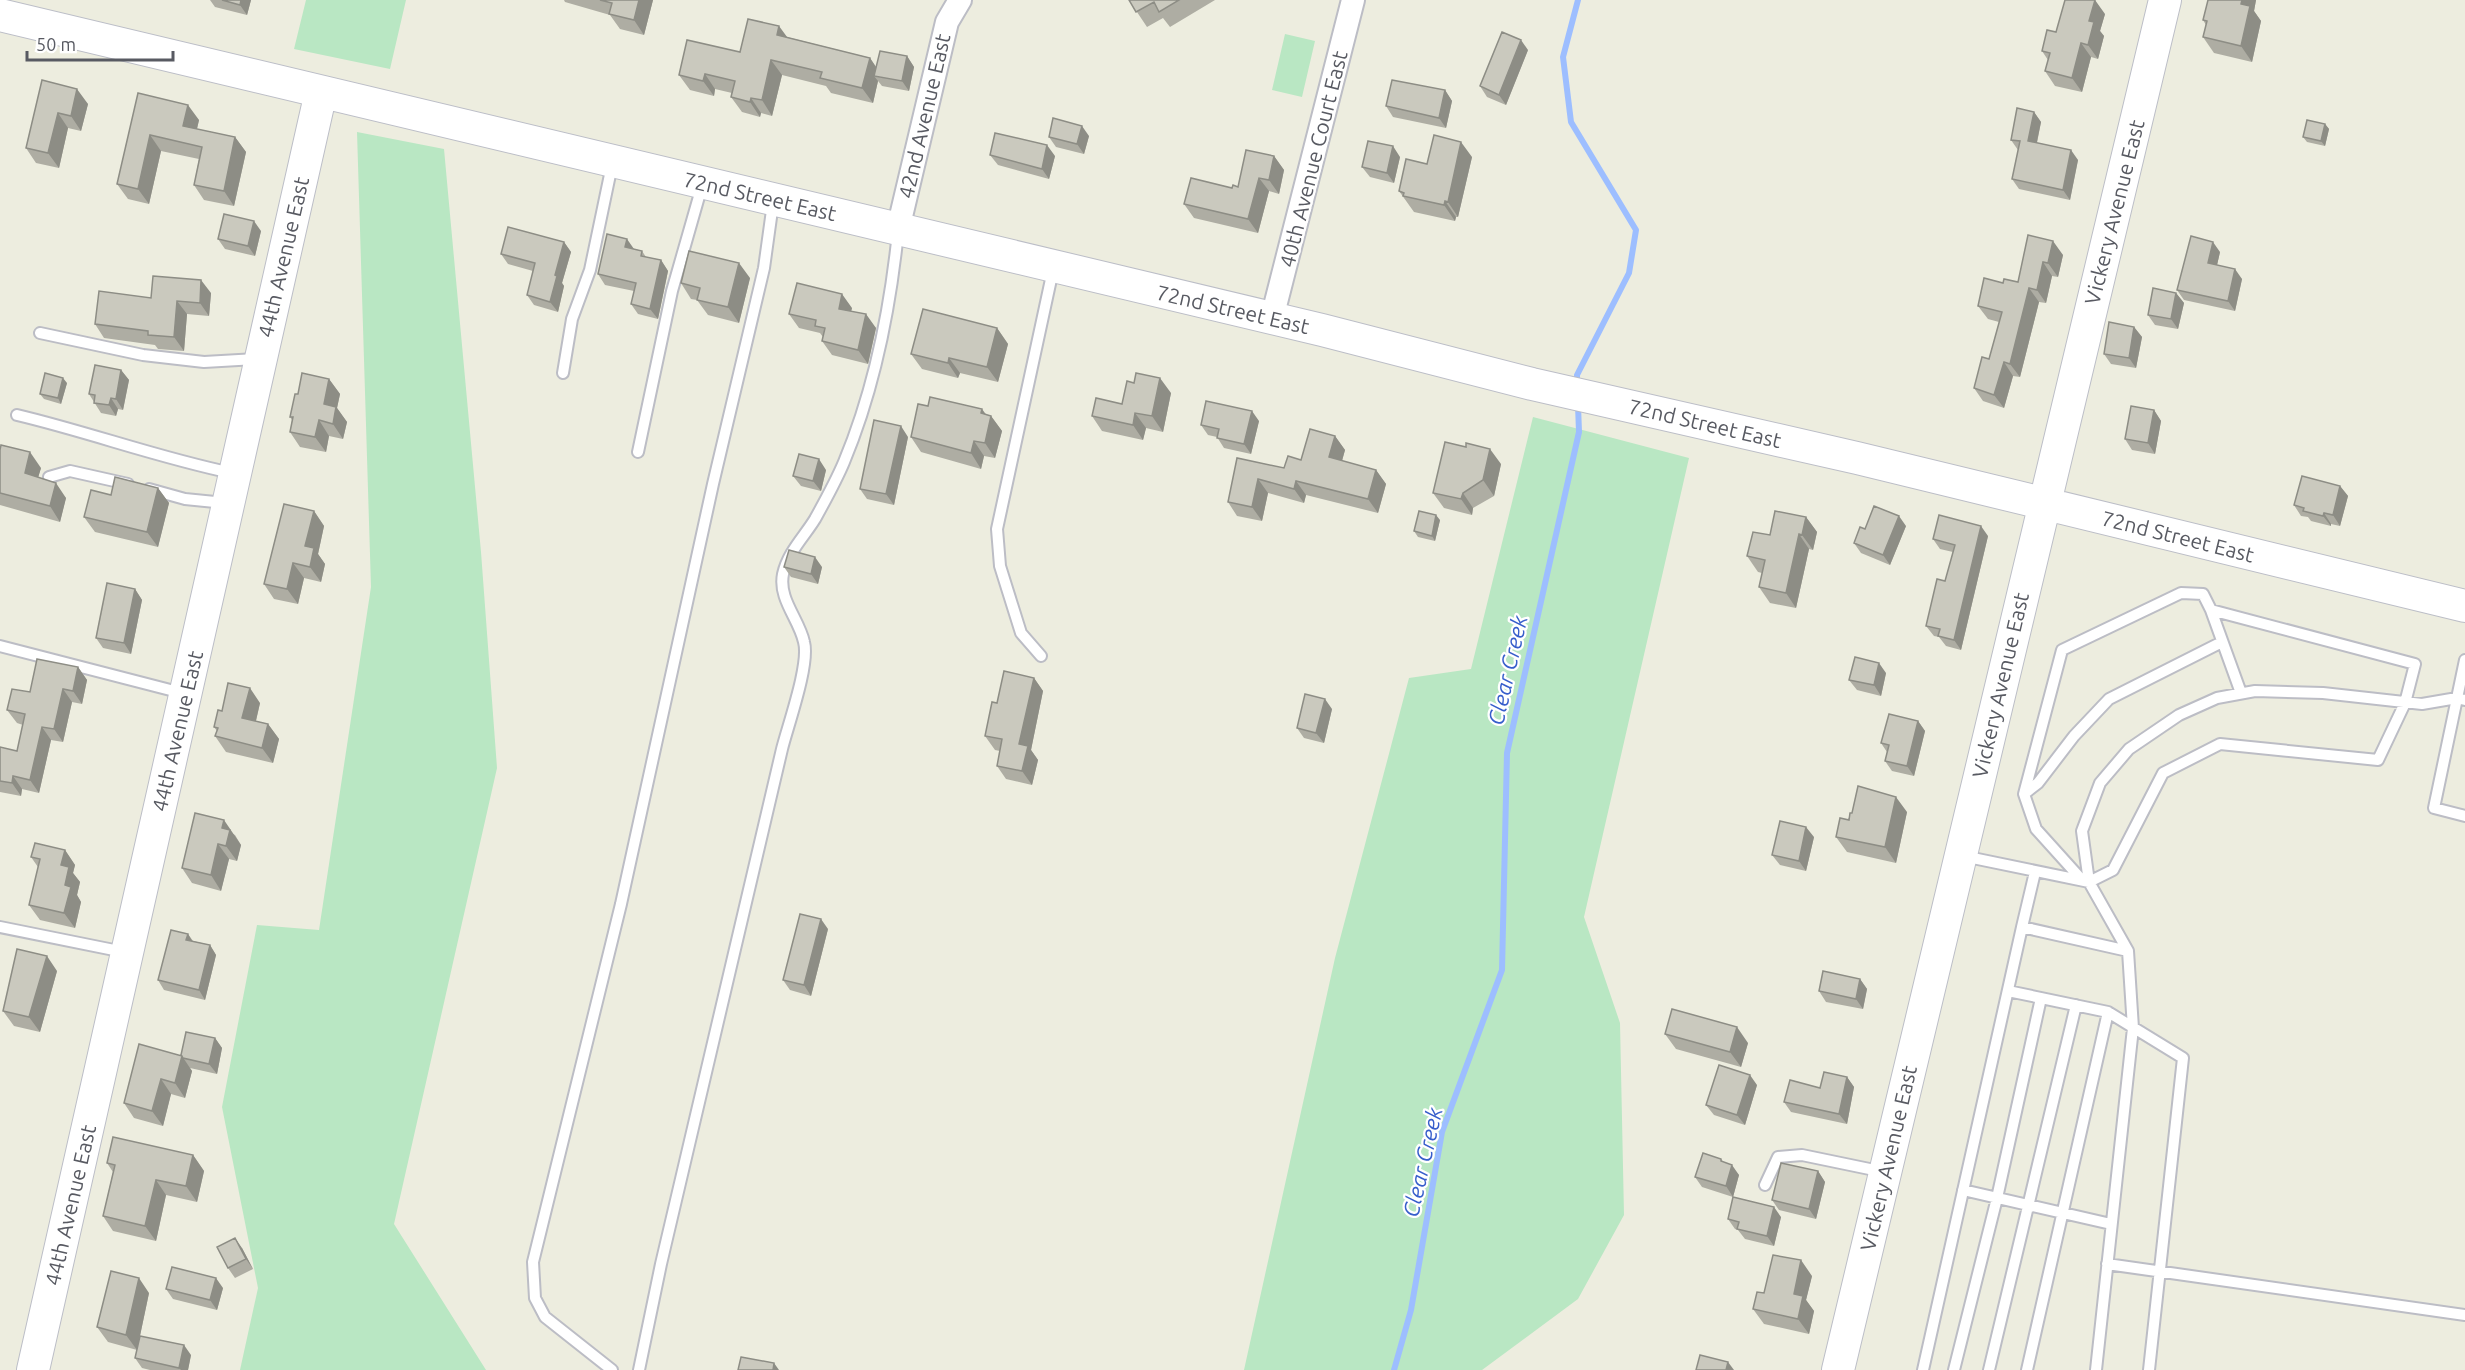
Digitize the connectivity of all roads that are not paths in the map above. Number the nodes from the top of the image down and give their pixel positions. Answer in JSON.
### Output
{"nodes":[{"id":1,"x":1353,"y":0,"type":"edge"},
{"id":2,"x":2165,"y":0,"type":"edge"},
{"id":3,"x":958,"y":3,"type":"edge"},
{"id":4,"x":0,"y":15,"type":"edge"},
{"id":5,"x":321,"y":92,"type":"junction"},
{"id":6,"x":612,"y":161,"type":"junction"},
{"id":7,"x":703,"y":183,"type":"junction"},
{"id":8,"x":774,"y":200,"type":"junction"},
{"id":9,"x":898,"y":229,"type":"junction"},
{"id":10,"x":1053,"y":266,"type":"junction"},
{"id":11,"x":1272,"y":318,"type":"junction"},
{"id":12,"x":40,"y":333,"type":"dead end"},
{"id":13,"x":260,"y":359,"type":"junction"},
{"id":14,"x":563,"y":373,"type":"dead end"},
{"id":15,"x":17,"y":415,"type":"dead end"},
{"id":16,"x":638,"y":452,"type":"dead end"},
{"id":17,"x":235,"y":474,"type":"junction"},
{"id":18,"x":49,"y":477,"type":"dead end"},
{"id":19,"x":2044,"y":503,"type":"junction"},
{"id":20,"x":228,"y":504,"type":"junction"},
{"id":21,"x":2465,"y":606,"type":"edge"},
{"id":22,"x":2211,"y":610,"type":"junction"},
{"id":23,"x":2222,"y":642,"type":"junction"},
{"id":24,"x":0,"y":646,"type":"edge"},
{"id":25,"x":1041,"y":656,"type":"dead end"},
{"id":26,"x":2465,"y":660,"type":"edge"},
{"id":27,"x":185,"y":693,"type":"junction"},
{"id":28,"x":2241,"y":693,"type":"junction"},
{"id":29,"x":2461,"y":699,"type":"edge"},
{"id":30,"x":2405,"y":703,"type":"junction"},
{"id":31,"x":2024,"y":794,"type":"junction"},
{"id":32,"x":2465,"y":816,"type":"edge"},
{"id":33,"x":1960,"y":855,"type":"junction"},
{"id":34,"x":2035,"y":872,"type":"junction"},
{"id":35,"x":2085,"y":881,"type":"junction"},
{"id":36,"x":0,"y":927,"type":"edge"},
{"id":37,"x":2022,"y":927,"type":"junction"},
{"id":38,"x":2128,"y":951,"type":"junction"},
{"id":39,"x":127,"y":952,"type":"junction"},
{"id":40,"x":2008,"y":991,"type":"junction"},
{"id":41,"x":2041,"y":998,"type":"junction"},
{"id":42,"x":2076,"y":1005,"type":"junction"},
{"id":43,"x":2108,"y":1012,"type":"junction"},
{"id":44,"x":2133,"y":1028,"type":"junction"},
{"id":45,"x":1884,"y":1172,"type":"junction"},
{"id":46,"x":1765,"y":1185,"type":"dead end"},
{"id":47,"x":1963,"y":1190,"type":"junction"},
{"id":48,"x":1997,"y":1198,"type":"junction"},
{"id":49,"x":2027,"y":1205,"type":"junction"},
{"id":50,"x":2063,"y":1213,"type":"junction"},
{"id":51,"x":2110,"y":1224,"type":"junction"},
{"id":52,"x":2107,"y":1264,"type":"junction"},
{"id":53,"x":2159,"y":1272,"type":"junction"},
{"id":54,"x":2465,"y":1315,"type":"edge"},
{"id":55,"x":33,"y":1370,"type":"edge"},
{"id":56,"x":612,"y":1370,"type":"edge"},
{"id":57,"x":639,"y":1370,"type":"edge"},
{"id":58,"x":1838,"y":1370,"type":"edge"},
{"id":59,"x":1923,"y":1370,"type":"edge"},
{"id":60,"x":1954,"y":1370,"type":"edge"},
{"id":61,"x":1989,"y":1370,"type":"edge"},
{"id":62,"x":2027,"y":1370,"type":"edge"},
{"id":63,"x":2096,"y":1370,"type":"edge"},
{"id":64,"x":2149,"y":1370,"type":"edge"}],
"edges":[{"from":1,"to":11,"type":"street","name":"40th Avenue Court East"},
{"from":2,"to":19,"type":"street","name":"Vickery Avenue East"},
{"from":3,"to":9,"type":"street","name":"42nd Avenue East"},
{"from":4,"to":5,"type":"street","name":"72nd Street East"},
{"from":5,"to":6,"type":"street","name":"72nd Street East"},
{"from":5,"to":13,"type":"street","name":"44th Avenue East"},
{"from":6,"to":7,"type":"street","name":"72nd Street East"},
{"from":6,"to":14,"type":"lane"},
{"from":7,"to":8,"type":"street","name":"72nd Street East"},
{"from":7,"to":16,"type":"lane"},
{"from":8,"to":9,"type":"street","name":"72nd Street East"},
{"from":8,"to":56,"type":"lane"},
{"from":9,"to":10,"type":"street","name":"72nd Street East"},
{"from":9,"to":57,"type":"lane"},
{"from":10,"to":11,"type":"street","name":"72nd Street East"},
{"from":10,"to":25,"type":"lane"},
{"from":11,"to":19,"type":"street","name":"72nd Street East"},
{"from":12,"to":13,"type":"lane"},
{"from":13,"to":17,"type":"street","name":"44th Avenue East"},
{"from":15,"to":17,"type":"lane"},
{"from":17,"to":20,"type":"street","name":"44th Avenue East"},
{"from":18,"to":20,"type":"lane"},
{"from":19,"to":21,"type":"street","name":"72nd Street East"},
{"from":19,"to":33,"type":"street","name":"Vickery Avenue East"},
{"from":20,"to":27,"type":"street","name":"44th Avenue East"},
{"from":22,"to":23,"type":"lane"},
{"from":22,"to":30,"type":"lane"},
{"from":22,"to":31,"type":"lane"},
{"from":23,"to":28,"type":"lane"},
{"from":23,"to":31,"type":"lane"},
{"from":24,"to":27,"type":"lane"},
{"from":26,"to":29,"type":"lane"},
{"from":27,"to":39,"type":"street","name":"44th Avenue East"},
{"from":28,"to":30,"type":"lane"},
{"from":28,"to":35,"type":"lane"},
{"from":29,"to":30,"type":"lane"},
{"from":29,"to":32,"type":"lane"},
{"from":30,"to":35,"type":"lane"},
{"from":31,"to":35,"type":"lane"},
{"from":33,"to":34,"type":"lane"},
{"from":33,"to":45,"type":"street","name":"Vickery Avenue East"},
{"from":34,"to":35,"type":"lane"},
{"from":34,"to":37,"type":"lane"},
{"from":35,"to":38,"type":"lane"},
{"from":36,"to":39,"type":"lane"},
{"from":37,"to":38,"type":"lane"},
{"from":37,"to":40,"type":"lane"},
{"from":38,"to":44,"type":"lane"},
{"from":39,"to":55,"type":"street","name":"44th Avenue East"},
{"from":40,"to":41,"type":"lane"},
{"from":40,"to":47,"type":"lane"},
{"from":41,"to":42,"type":"lane"},
{"from":41,"to":48,"type":"lane"},
{"from":42,"to":43,"type":"lane"},
{"from":42,"to":49,"type":"lane"},
{"from":43,"to":44,"type":"lane"},
{"from":43,"to":50,"type":"lane"},
{"from":44,"to":51,"type":"lane"},
{"from":44,"to":53,"type":"lane"},
{"from":45,"to":46,"type":"lane"},
{"from":45,"to":58,"type":"street","name":"Vickery Avenue East"},
{"from":47,"to":48,"type":"lane"},
{"from":47,"to":59,"type":"lane"},
{"from":48,"to":49,"type":"lane"},
{"from":48,"to":60,"type":"lane"},
{"from":49,"to":50,"type":"lane"},
{"from":49,"to":61,"type":"lane"},
{"from":50,"to":51,"type":"lane"},
{"from":50,"to":62,"type":"lane"},
{"from":51,"to":52,"type":"lane"},
{"from":52,"to":53,"type":"lane"},
{"from":52,"to":63,"type":"lane"},
{"from":53,"to":54,"type":"lane"},
{"from":53,"to":64,"type":"lane"}]}
